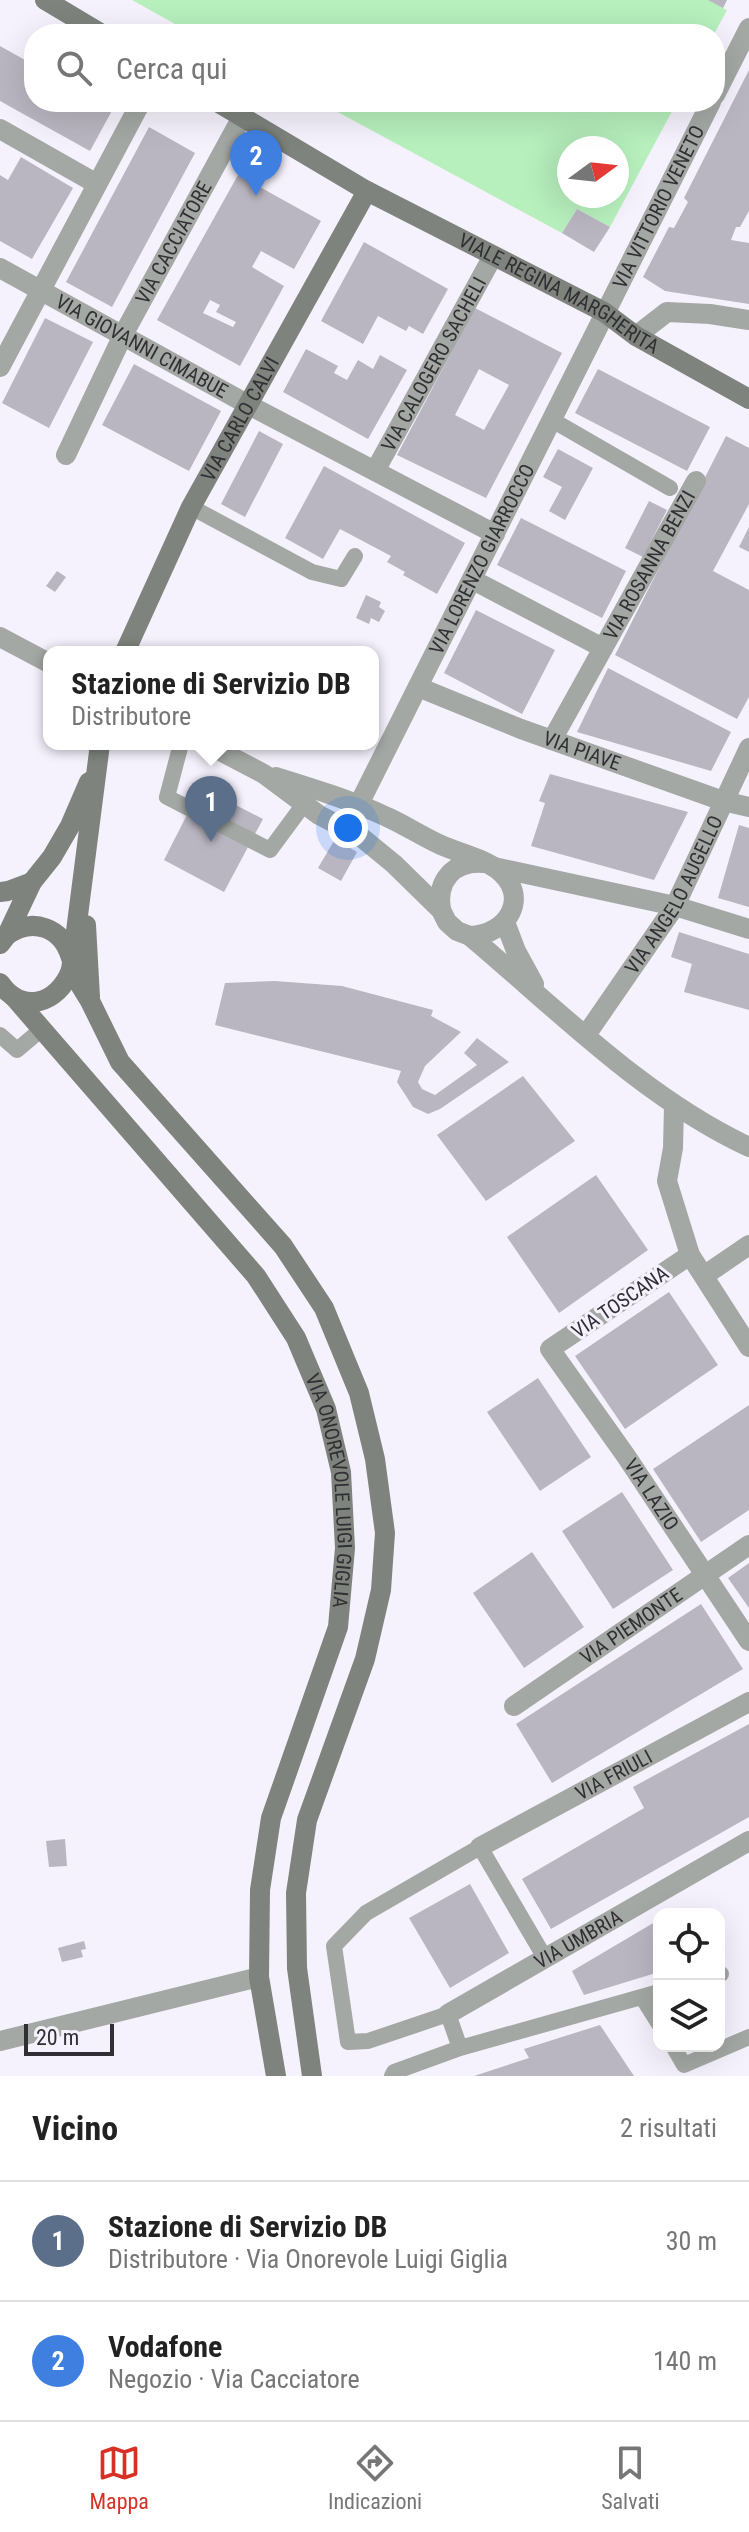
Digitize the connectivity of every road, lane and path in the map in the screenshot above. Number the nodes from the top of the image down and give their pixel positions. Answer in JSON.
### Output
{"nodes":[{"id":1,"x":45,"y":0,"type":"edge"},
{"id":2,"x":85,"y":24,"type":"edge"},
{"id":3,"x":749,"y":28,"type":"edge"},
{"id":4,"x":725,"y":75,"type":"edge"},
{"id":5,"x":136,"y":112,"type":"edge"},
{"id":6,"x":234,"y":112,"type":"edge"},
{"id":7,"x":706,"y":112,"type":"edge"},
{"id":8,"x":242,"y":117,"type":"junction"},
{"id":9,"x":0,"y":129,"type":"edge"},
{"id":10,"x":97,"y":184,"type":"junction"},
{"id":11,"x":367,"y":191,"type":"junction"},
{"id":12,"x":493,"y":256,"type":"junction"},
{"id":13,"x":0,"y":268,"type":"edge"},
{"id":14,"x":41,"y":290,"type":"junction"},
{"id":15,"x":604,"y":312,"type":"junction"},
{"id":16,"x":749,"y":320,"type":"edge"},
{"id":17,"x":123,"y":335,"type":"junction"},
{"id":18,"x":636,"y":336,"type":"junction"},
{"id":19,"x":0,"y":367,"type":"edge"},
{"id":20,"x":749,"y":399,"type":"edge"},
{"id":21,"x":247,"y":404,"type":"junction"},
{"id":22,"x":552,"y":420,"type":"junction"},
{"id":23,"x":66,"y":455,"type":"dead end"},
{"id":24,"x":375,"y":471,"type":"junction"},
{"id":25,"x":696,"y":481,"type":"dead end"},
{"id":26,"x":670,"y":488,"type":"dead end"},
{"id":27,"x":191,"y":507,"type":"junction"},
{"id":28,"x":495,"y":534,"type":"junction"},
{"id":29,"x":355,"y":556,"type":"dead end"},
{"id":30,"x":473,"y":580,"type":"junction"},
{"id":31,"x":0,"y":637,"type":"edge"},
{"id":32,"x":128,"y":646,"type":"edge"},
{"id":33,"x":603,"y":648,"type":"junction"},
{"id":34,"x":43,"y":660,"type":"edge"},
{"id":35,"x":418,"y":687,"type":"junction"},
{"id":36,"x":552,"y":740,"type":"junction"},
{"id":37,"x":749,"y":748,"type":"edge"},
{"id":38,"x":179,"y":750,"type":"edge"},
{"id":39,"x":218,"y":750,"type":"edge"},
{"id":40,"x":99,"y":754,"type":"edge"},
{"id":41,"x":264,"y":774,"type":"junction"},
{"id":42,"x":723,"y":801,"type":"junction"},
{"id":43,"x":304,"y":804,"type":"junction"},
{"id":44,"x":359,"y":804,"type":"junction"},
{"id":45,"x":749,"y":807,"type":"edge"},
{"id":46,"x":87,"y":862,"type":"junction"},
{"id":47,"x":489,"y":865,"type":"junction"},
{"id":48,"x":32,"y":882,"type":"junction"},
{"id":49,"x":0,"y":892,"type":"edge"},
{"id":50,"x":9,"y":905,"type":"edge"},
{"id":51,"x":675,"y":906,"type":"junction"},
{"id":52,"x":441,"y":910,"type":"junction"},
{"id":53,"x":505,"y":922,"type":"junction"},
{"id":54,"x":40,"y":926,"type":"junction"},
{"id":55,"x":749,"y":929,"type":"edge"},
{"id":56,"x":470,"y":936,"type":"junction"},
{"id":57,"x":4,"y":940,"type":"edge"},
{"id":58,"x":71,"y":964,"type":"junction"},
{"id":59,"x":7,"y":990,"type":"edge"},
{"id":60,"x":539,"y":994,"type":"junction"},
{"id":61,"x":90,"y":1001,"type":"junction"},
{"id":62,"x":43,"y":1028,"type":"junction"},
{"id":63,"x":0,"y":1035,"type":"edge"},
{"id":64,"x":586,"y":1035,"type":"junction"},
{"id":65,"x":674,"y":1105,"type":"junction"},
{"id":66,"x":749,"y":1147,"type":"edge"},
{"id":67,"x":749,"y":1245,"type":"edge"},
{"id":68,"x":690,"y":1255,"type":"junction"},
{"id":69,"x":705,"y":1275,"type":"junction"},
{"id":70,"x":749,"y":1347,"type":"edge"},
{"id":71,"x":550,"y":1349,"type":"joint"},
{"id":72,"x":749,"y":1545,"type":"edge"},
{"id":73,"x":706,"y":1574,"type":"junction"},
{"id":74,"x":749,"y":1641,"type":"edge"},
{"id":75,"x":749,"y":1702,"type":"edge"},
{"id":76,"x":514,"y":1706,"type":"dead end"},
{"id":77,"x":749,"y":1841,"type":"edge"},
{"id":78,"x":480,"y":1847,"type":"junction"},
{"id":79,"x":545,"y":1958,"type":"junction"},
{"id":80,"x":259,"y":1977,"type":"junction"},
{"id":81,"x":653,"y":1994,"type":"edge"},
{"id":82,"x":642,"y":1997,"type":"junction"},
{"id":83,"x":448,"y":2014,"type":"junction"},
{"id":84,"x":653,"y":2014,"type":"edge"},
{"id":85,"x":749,"y":2037,"type":"edge"},
{"id":86,"x":0,"y":2041,"type":"edge"},
{"id":87,"x":725,"y":2047,"type":"edge"},
{"id":88,"x":460,"y":2048,"type":"junction"},
{"id":89,"x":676,"y":2052,"type":"edge"},
{"id":90,"x":714,"y":2052,"type":"edge"},
{"id":91,"x":276,"y":2076,"type":"edge"},
{"id":92,"x":312,"y":2076,"type":"edge"},
{"id":93,"x":392,"y":2076,"type":"edge"}],
"edges":[{"from":1,"to":2,"type":"main road"},
{"from":3,"to":4,"type":"street"},
{"from":5,"to":10,"type":"street"},
{"from":6,"to":8,"type":"main road","name":"VIALE REGINA MARGHERITA"},
{"from":7,"to":15,"type":"street","name":"VIA VITTORIO VENETO"},
{"from":8,"to":11,"type":"main road","name":"VIALE REGINA MARGHERITA"},
{"from":8,"to":17,"type":"street","name":"VIA CACCIATORE"},
{"from":9,"to":10,"type":"street"},
{"from":10,"to":14,"type":"street"},
{"from":11,"to":12,"type":"main road","name":"VIALE REGINA MARGHERITA"},
{"from":11,"to":21,"type":"main road","name":"VIA CARLO CALVI"},
{"from":12,"to":15,"type":"main road","name":"VIALE REGINA MARGHERITA"},
{"from":12,"to":24,"type":"street","name":"VIA CALOGERO SACHELI"},
{"from":13,"to":14,"type":"street","name":"VIA GIOVANNI CIMABUE"},
{"from":14,"to":17,"type":"street","name":"VIA GIOVANNI CIMABUE"},
{"from":14,"to":19,"type":"street"},
{"from":15,"to":18,"type":"main road","name":"VIALE REGINA MARGHERITA"},
{"from":15,"to":22,"type":"street","name":"VIA LORENZO GIARROCCO"},
{"from":16,"to":18,"type":"street"},
{"from":17,"to":21,"type":"street","name":"VIA GIOVANNI CIMABUE"},
{"from":17,"to":23,"type":"street","name":"VIA CACCIATORE"},
{"from":18,"to":20,"type":"main road","name":"VIALE REGINA MARGHERITA"},
{"from":21,"to":24,"type":"street","name":"VIA GIOVANNI CIMABUE"},
{"from":21,"to":27,"type":"main road","name":"VIA CARLO CALVI"},
{"from":22,"to":26,"type":"lane"},
{"from":22,"to":28,"type":"street","name":"VIA LORENZO GIARROCCO"},
{"from":24,"to":28,"type":"street","name":"VIA GIOVANNI CIMABUE"},
{"from":25,"to":33,"type":"street","name":"VIA ROSANNA BENZI"},
{"from":27,"to":29,"type":"lane"},
{"from":27,"to":32,"type":"main road","name":"VIA CARLO CALVI"},
{"from":28,"to":30,"type":"street","name":"VIA LORENZO GIARROCCO"},
{"from":30,"to":33,"type":"street","name":"VIA ROSANNA BENZI"},
{"from":30,"to":35,"type":"street","name":"VIA LORENZO GIARROCCO"},
{"from":31,"to":34,"type":"street"},
{"from":33,"to":36,"type":"street","name":"VIA ROSANNA BENZI"},
{"from":35,"to":36,"type":"street","name":"VIA PIAVE"},
{"from":35,"to":44,"type":"street","name":"VIA LORENZO GIARROCCO"},
{"from":36,"to":42,"type":"street","name":"VIA PIAVE"},
{"from":37,"to":42,"type":"street","name":"VIA ANGELO AUGELLO"},
{"from":38,"to":43,"type":"lane"},
{"from":39,"to":41,"type":"street"},
{"from":40,"to":46,"type":"main road"},
{"from":40,"to":48,"type":"main road"},
{"from":41,"to":43,"type":"street"},
{"from":41,"to":44,"type":"street"},
{"from":42,"to":45,"type":"street","name":"VIA PIAVE"},
{"from":42,"to":51,"type":"street","name":"VIA ANGELO AUGELLO"},
{"from":43,"to":52,"type":"street"},
{"from":44,"to":47,"type":"street"},
{"from":46,"to":58,"type":"main road"},
{"from":46,"to":61,"type":"main road"},
{"from":47,"to":51,"type":"street"},
{"from":47,"to":52,"type":"street"},
{"from":47,"to":53,"type":"street"},
{"from":48,"to":49,"type":"main road"},
{"from":48,"to":50,"type":"main road"},
{"from":50,"to":54,"type":"main road","name":"VIA ONOREVOLE LUIGI GIGLIA"},
{"from":50,"to":57,"type":"main road"},
{"from":51,"to":55,"type":"street"},
{"from":51,"to":64,"type":"street","name":"VIA ANGELO AUGELLO"},
{"from":52,"to":56,"type":"street"},
{"from":53,"to":56,"type":"street"},
{"from":53,"to":60,"type":"street"},
{"from":54,"to":57,"type":"main road"},
{"from":54,"to":58,"type":"main road","name":"VIA ONOREVOLE LUIGI GIGLIA"},
{"from":56,"to":60,"type":"street"},
{"from":58,"to":59,"type":"main road"},
{"from":58,"to":61,"type":"main road","name":"VIA ONOREVOLE LUIGI GIGLIA"},
{"from":59,"to":62,"type":"main road","name":"VIA ONOREVOLE LUIGI GIGLIA"},
{"from":60,"to":64,"type":"street"},
{"from":61,"to":92,"type":"main road","name":"VIA ONOREVOLE LUIGI GIGLIA"},
{"from":62,"to":63,"type":"lane"},
{"from":62,"to":80,"type":"main road","name":"VIA ONOREVOLE LUIGI GIGLIA"},
{"from":64,"to":65,"type":"street"},
{"from":65,"to":66,"type":"street"},
{"from":65,"to":68,"type":"street"},
{"from":67,"to":69,"type":"street"},
{"from":68,"to":69,"type":"street"},
{"from":68,"to":71,"type":"street","name":"VIA TOSCANA"},
{"from":69,"to":70,"type":"street"},
{"from":71,"to":73,"type":"street","name":"VIA LAZIO"},
{"from":72,"to":73,"type":"street","name":"VIA PIEMONTE"},
{"from":73,"to":74,"type":"street","name":"VIA LAZIO"},
{"from":73,"to":76,"type":"street","name":"VIA PIEMONTE"},
{"from":75,"to":78,"type":"street","name":"VIA FRIULI"},
{"from":77,"to":79,"type":"street","name":"VIA UMBRIA"},
{"from":78,"to":79,"type":"lane"},
{"from":78,"to":83,"type":"lane"},
{"from":79,"to":83,"type":"street","name":"VIA UMBRIA"},
{"from":80,"to":86,"type":"street"},
{"from":80,"to":91,"type":"main road","name":"VIA ONOREVOLE LUIGI GIGLIA"},
{"from":81,"to":82,"type":"lane"},
{"from":82,"to":84,"type":"lane"},
{"from":82,"to":88,"type":"lane"},
{"from":83,"to":88,"type":"lane"},
{"from":85,"to":87,"type":"lane"},
{"from":88,"to":93,"type":"lane"},
{"from":89,"to":90,"type":"lane"}]}
